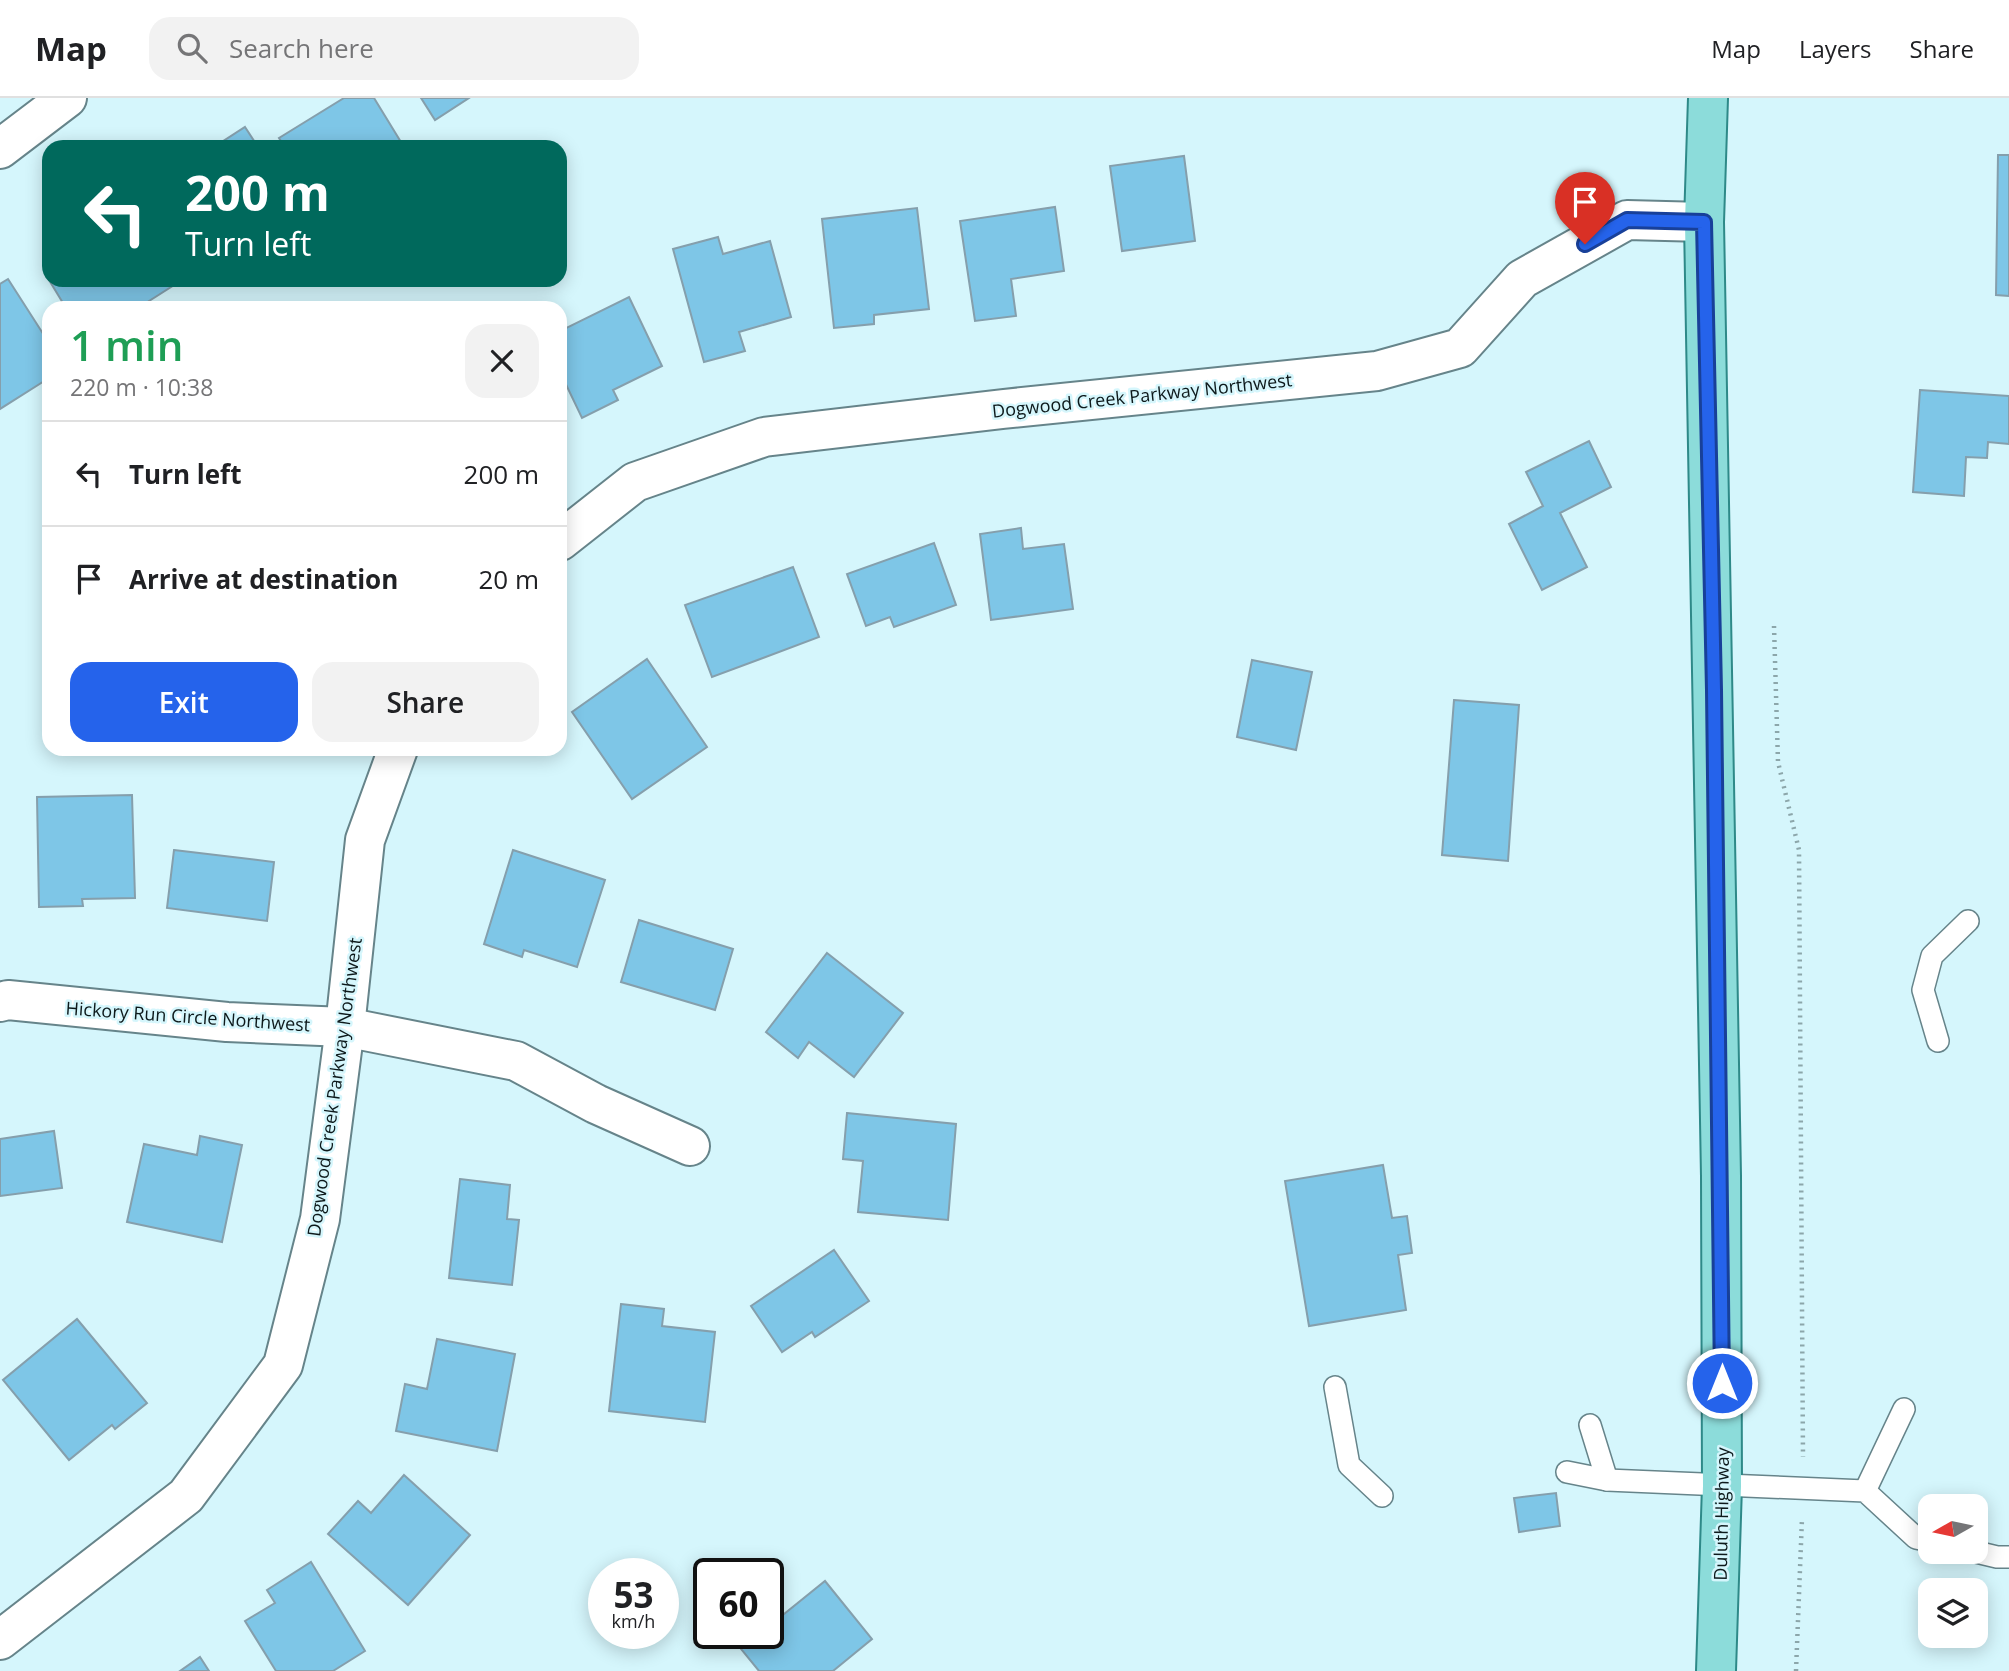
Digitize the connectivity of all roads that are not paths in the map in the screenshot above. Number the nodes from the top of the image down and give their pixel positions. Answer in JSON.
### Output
{"nodes":[{"id":1,"x":67,"y":98,"type":"edge"},
{"id":2,"x":1708,"y":98,"type":"edge"},
{"id":3,"x":0,"y":149,"type":"edge"},
{"id":4,"x":1704,"y":222,"type":"junction"},
{"id":5,"x":567,"y":535,"type":"edge"},
{"id":6,"x":395,"y":756,"type":"edge"},
{"id":7,"x":1968,"y":921,"type":"dead end"},
{"id":8,"x":0,"y":1002,"type":"edge"},
{"id":9,"x":345,"y":1027,"type":"junction"},
{"id":10,"x":1938,"y":1041,"type":"dead end"},
{"id":11,"x":690,"y":1146,"type":"dead end"},
{"id":12,"x":1335,"y":1387,"type":"dead end"},
{"id":13,"x":1904,"y":1409,"type":"dead end"},
{"id":14,"x":1590,"y":1425,"type":"dead end"},
{"id":15,"x":1567,"y":1472,"type":"dead end"},
{"id":16,"x":1607,"y":1480,"type":"junction"},
{"id":17,"x":1722,"y":1486,"type":"junction"},
{"id":18,"x":1865,"y":1491,"type":"junction"},
{"id":19,"x":1382,"y":1496,"type":"dead end"},
{"id":20,"x":1918,"y":1538,"type":"edge"},
{"id":21,"x":1988,"y":1555,"type":"edge"},
{"id":22,"x":2009,"y":1557,"type":"edge"},
{"id":23,"x":0,"y":1640,"type":"edge"},
{"id":24,"x":1716,"y":1671,"type":"edge"}],
"edges":[{"from":1,"to":3,"type":"street"},
{"from":2,"to":4,"type":"main road","name":"Duluth Highway"},
{"from":4,"to":5,"type":"street","name":"Dogwood Creek Parkway Northwest"},
{"from":4,"to":17,"type":"main road","name":"Duluth Highway"},
{"from":6,"to":9,"type":"street","name":"Dogwood Creek Parkway Northwest"},
{"from":7,"to":10,"type":"lane"},
{"from":8,"to":9,"type":"street","name":"Hickory Run Circle Northwest"},
{"from":9,"to":11,"type":"street","name":"Hickory Run Circle Northwest"},
{"from":9,"to":23,"type":"street","name":"Dogwood Creek Parkway Northwest"},
{"from":12,"to":19,"type":"lane"},
{"from":13,"to":18,"type":"lane"},
{"from":14,"to":16,"type":"lane"},
{"from":15,"to":16,"type":"lane"},
{"from":16,"to":17,"type":"lane"},
{"from":17,"to":18,"type":"lane"},
{"from":17,"to":24,"type":"main road","name":"Duluth Highway"},
{"from":18,"to":20,"type":"lane"},
{"from":21,"to":22,"type":"lane"}]}
